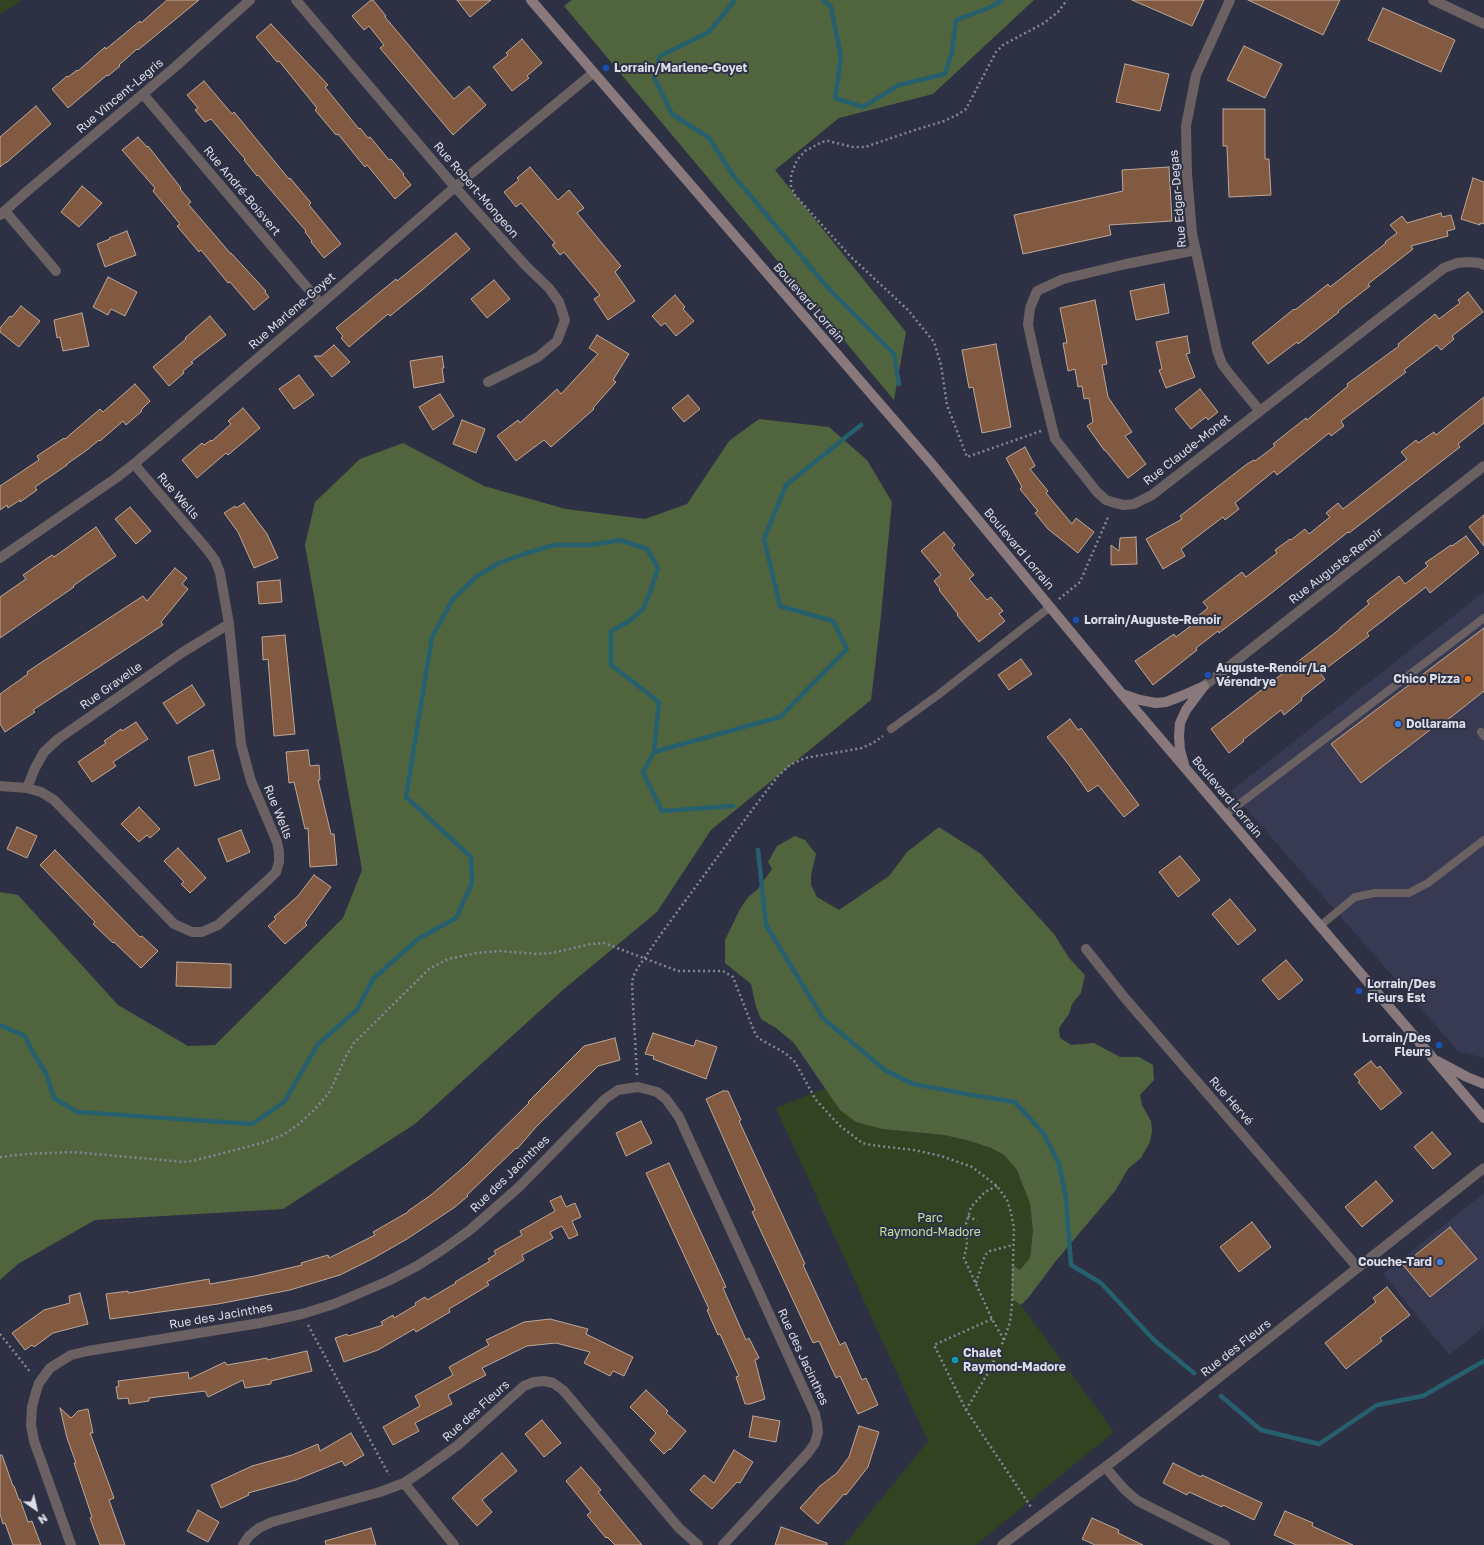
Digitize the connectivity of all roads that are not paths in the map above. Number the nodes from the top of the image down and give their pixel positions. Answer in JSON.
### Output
{"nodes":[{"id":1,"x":250,"y":0,"type":"edge"},
{"id":2,"x":296,"y":0,"type":"edge"},
{"id":3,"x":533,"y":0,"type":"edge"},
{"id":4,"x":1230,"y":0,"type":"edge"},
{"id":5,"x":1433,"y":0,"type":"edge"},
{"id":6,"x":1484,"y":24,"type":"edge"},
{"id":7,"x":593,"y":73,"type":"junction"},
{"id":8,"x":143,"y":94,"type":"junction"},
{"id":9,"x":455,"y":187,"type":"junction"},
{"id":10,"x":3,"y":213,"type":"edge"},
{"id":11,"x":1196,"y":250,"type":"junction"},
{"id":12,"x":1484,"y":265,"type":"edge"},
{"id":13,"x":56,"y":271,"type":"dead end"},
{"id":14,"x":321,"y":304,"type":"junction"},
{"id":15,"x":488,"y":382,"type":"dead end"},
{"id":16,"x":1260,"y":411,"type":"junction"},
{"id":17,"x":134,"y":464,"type":"junction"},
{"id":18,"x":1484,"y":466,"type":"edge"},
{"id":19,"x":0,"y":558,"type":"edge"},
{"id":20,"x":1050,"y":607,"type":"junction"},
{"id":21,"x":1484,"y":618,"type":"edge"},
{"id":22,"x":229,"y":624,"type":"junction"},
{"id":23,"x":1204,"y":686,"type":"junction"},
{"id":24,"x":1122,"y":694,"type":"junction"},
{"id":25,"x":891,"y":729,"type":"road end"},
{"id":26,"x":1186,"y":768,"type":"junction"},
{"id":27,"x":0,"y":786,"type":"edge"},
{"id":28,"x":27,"y":788,"type":"junction"},
{"id":29,"x":1225,"y":815,"type":"junction"},
{"id":30,"x":1484,"y":840,"type":"edge"},
{"id":31,"x":1320,"y":926,"type":"junction"},
{"id":32,"x":1086,"y":948,"type":"dead end"},
{"id":33,"x":1432,"y":1058,"type":"junction"},
{"id":34,"x":1484,"y":1084,"type":"edge"},
{"id":35,"x":1484,"y":1118,"type":"edge"},
{"id":36,"x":1484,"y":1168,"type":"edge"},
{"id":37,"x":1358,"y":1268,"type":"junction"},
{"id":38,"x":1105,"y":1467,"type":"junction"},
{"id":39,"x":399,"y":1485,"type":"junction"},
{"id":40,"x":71,"y":1545,"type":"edge"},
{"id":41,"x":243,"y":1545,"type":"edge"},
{"id":42,"x":454,"y":1545,"type":"edge"},
{"id":43,"x":698,"y":1545,"type":"edge"},
{"id":44,"x":723,"y":1545,"type":"edge"},
{"id":45,"x":1002,"y":1545,"type":"edge"},
{"id":46,"x":1225,"y":1545,"type":"edge"}],
"edges":[{"from":1,"to":8,"type":"street","name":"Rue Vincent-Legris"},
{"from":2,"to":9,"type":"street","name":"Rue Robert-Mongeon"},
{"from":3,"to":7,"type":"main road","name":"Boulevard Lorrain"},
{"from":4,"to":11,"type":"street","name":"Rue Edgar-Degas"},
{"from":5,"to":6,"type":"street"},
{"from":7,"to":9,"type":"street","name":"Rue Marlene-Goyet"},
{"from":7,"to":20,"type":"main road","name":"Boulevard Lorrain"},
{"from":8,"to":10,"type":"street","name":"Rue Vincent-Legris"},
{"from":8,"to":14,"type":"street","name":"Rue André-Boisvert"},
{"from":9,"to":14,"type":"street","name":"Rue Marlene-Goyet"},
{"from":9,"to":15,"type":"street","name":"Rue Robert-Mongeon"},
{"from":10,"to":13,"type":"street","name":"Rue Vincent-Legris"},
{"from":11,"to":16,"type":"street","name":"Rue Edgar-Degas"},
{"from":11,"to":16,"type":"street","name":"Rue Claude-Monet"},
{"from":12,"to":16,"type":"street","name":"Rue Claude-Monet"},
{"from":14,"to":17,"type":"street","name":"Rue Marlene-Goyet"},
{"from":17,"to":19,"type":"street","name":"Rue Marlene-Goyet"},
{"from":17,"to":22,"type":"street","name":"Rue Wells"},
{"from":18,"to":23,"type":"street","name":"Rue Auguste-Renoir"},
{"from":20,"to":24,"type":"main road","name":"Boulevard Lorrain"},
{"from":20,"to":25,"type":"lane"},
{"from":21,"to":29,"type":"lane"},
{"from":22,"to":28,"type":"street","name":"Rue Gravelle"},
{"from":22,"to":28,"type":"street","name":"Rue Wells"},
{"from":23,"to":24,"type":"main road"},
{"from":23,"to":26,"type":"main road"},
{"from":24,"to":26,"type":"main road","name":"Boulevard Lorrain"},
{"from":26,"to":29,"type":"main road","name":"Boulevard Lorrain"},
{"from":27,"to":28,"type":"street","name":"Rue Wells"},
{"from":29,"to":31,"type":"main road","name":"Boulevard Lorrain"},
{"from":30,"to":31,"type":"lane"},
{"from":31,"to":33,"type":"main road","name":"Boulevard Lorrain"},
{"from":32,"to":37,"type":"street","name":"Rue Hervé"},
{"from":33,"to":34,"type":"main road"},
{"from":33,"to":35,"type":"main road","name":"Boulevard Lorrain"},
{"from":36,"to":37,"type":"street","name":"Rue des Fleurs"},
{"from":37,"to":38,"type":"street","name":"Rue des Fleurs"},
{"from":38,"to":45,"type":"street","name":"Rue des Fleurs"},
{"from":38,"to":46,"type":"street"},
{"from":39,"to":41,"type":"street","name":"Rue des Fleurs"},
{"from":39,"to":42,"type":"street"},
{"from":39,"to":43,"type":"street","name":"Rue des Fleurs"},
{"from":40,"to":44,"type":"street","name":"Rue des Jacinthes"}]}
